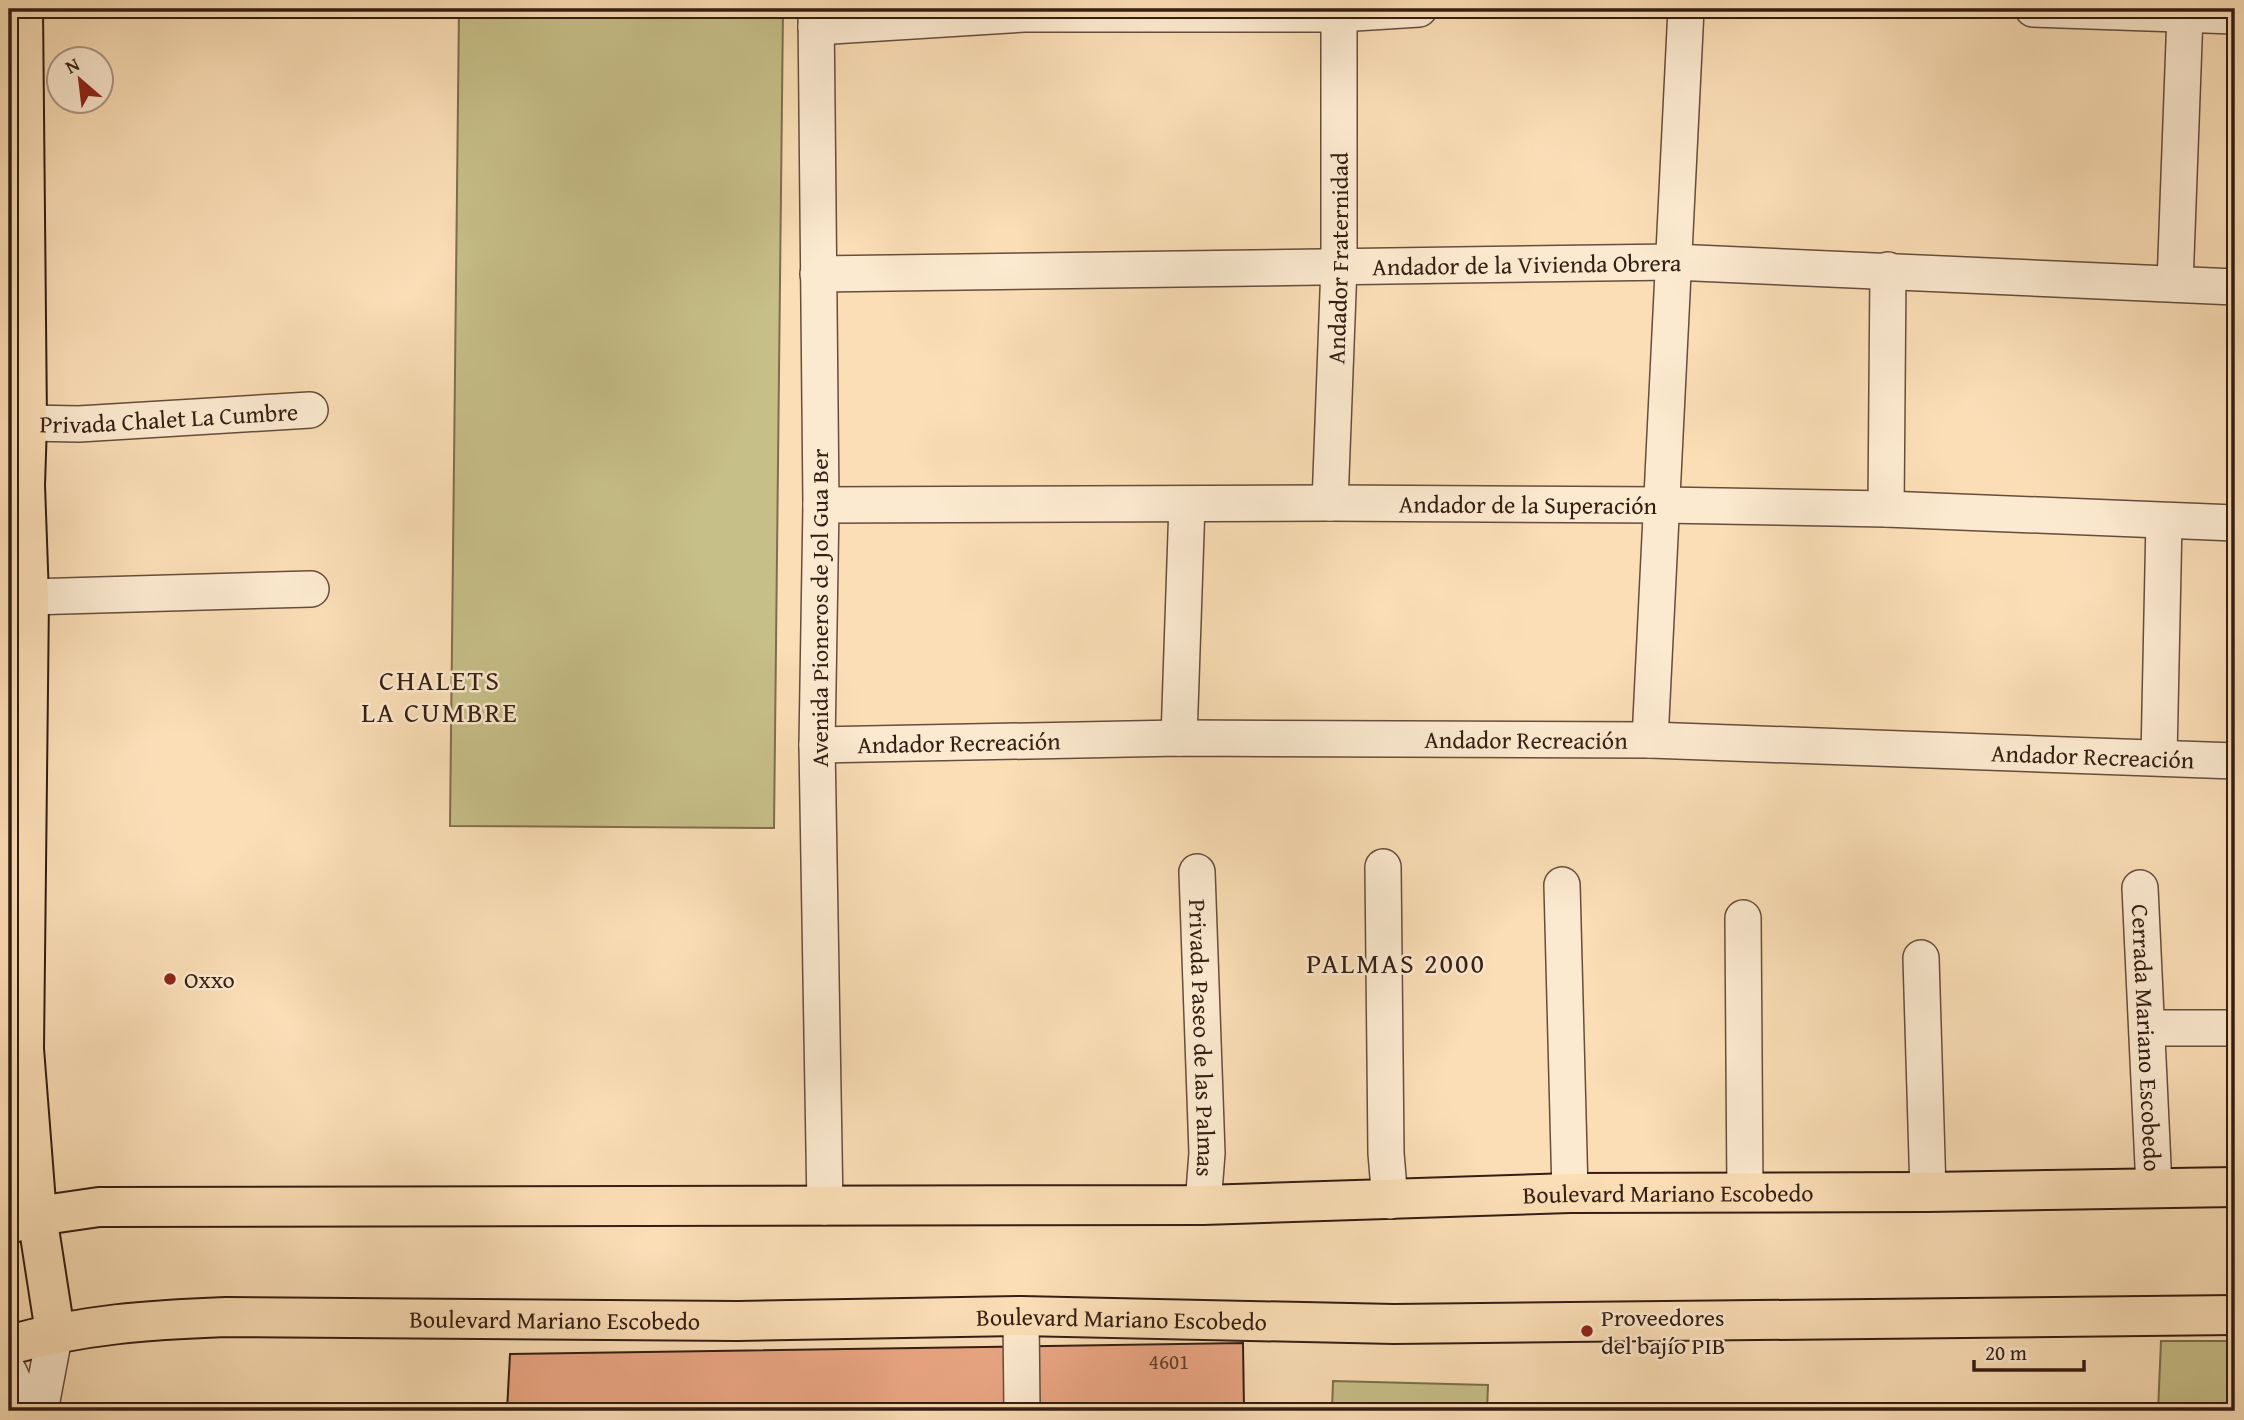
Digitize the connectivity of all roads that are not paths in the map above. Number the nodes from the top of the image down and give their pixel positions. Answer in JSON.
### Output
{"nodes":[{"id":1,"x":23,"y":9,"type":"edge"},
{"id":2,"x":1419,"y":9,"type":"edge"},
{"id":3,"x":1686,"y":9,"type":"edge"},
{"id":4,"x":2033,"y":9,"type":"edge"},
{"id":5,"x":1339,"y":13,"type":"junction"},
{"id":6,"x":2234,"y":14,"type":"edge"},
{"id":7,"x":2185,"y":15,"type":"junction"},
{"id":8,"x":816,"y":18,"type":"edge"},
{"id":9,"x":1673,"y":262,"type":"junction"},
{"id":10,"x":1339,"y":266,"type":"junction"},
{"id":11,"x":1888,"y":270,"type":"junction"},
{"id":12,"x":818,"y":274,"type":"junction"},
{"id":13,"x":2175,"y":284,"type":"junction"},
{"id":14,"x":2235,"y":287,"type":"edge"},
{"id":15,"x":310,"y":410,"type":"dead end"},
{"id":16,"x":27,"y":423,"type":"junction"},
{"id":17,"x":17,"y":485,"type":"edge"},
{"id":18,"x":1330,"y":503,"type":"junction"},
{"id":19,"x":1187,"y":504,"type":"junction"},
{"id":20,"x":821,"y":505,"type":"junction"},
{"id":21,"x":1662,"y":505,"type":"junction"},
{"id":22,"x":1886,"y":509,"type":"junction"},
{"id":23,"x":2164,"y":521,"type":"junction"},
{"id":24,"x":2235,"y":523,"type":"edge"},
{"id":25,"x":311,"y":589,"type":"dead end"},
{"id":26,"x":29,"y":597,"type":"junction"},
{"id":27,"x":1179,"y":738,"type":"junction"},
{"id":28,"x":1650,"y":740,"type":"junction"},
{"id":29,"x":817,"y":745,"type":"junction"},
{"id":30,"x":2159,"y":757,"type":"junction"},
{"id":31,"x":2235,"y":761,"type":"edge"},
{"id":32,"x":1383,"y":867,"type":"dead end"},
{"id":33,"x":1197,"y":872,"type":"dead end"},
{"id":34,"x":1562,"y":885,"type":"dead end"},
{"id":35,"x":2140,"y":888,"type":"dead end"},
{"id":36,"x":1744,"y":918,"type":"dead end"},
{"id":37,"x":1921,"y":958,"type":"dead end"},
{"id":38,"x":2147,"y":1028,"type":"junction"},
{"id":39,"x":2235,"y":1028,"type":"edge"},
{"id":40,"x":2235,"y":1186,"type":"edge"},
{"id":41,"x":2154,"y":1187,"type":"junction"},
{"id":42,"x":1928,"y":1192,"type":"junction"},
{"id":43,"x":1570,"y":1193,"type":"junction"},
{"id":44,"x":1745,"y":1193,"type":"junction"},
{"id":45,"x":1390,"y":1201,"type":"junction"},
{"id":46,"x":1203,"y":1205,"type":"junction"},
{"id":47,"x":825,"y":1207,"type":"junction"},
{"id":48,"x":23,"y":1220,"type":"edge"},
{"id":49,"x":2235,"y":1315,"type":"edge"},
{"id":50,"x":1021,"y":1317,"type":"junction"},
{"id":51,"x":55,"y":1332,"type":"junction"},
{"id":52,"x":9,"y":1345,"type":"edge"},
{"id":53,"x":9,"y":1372,"type":"edge"},
{"id":54,"x":27,"y":1411,"type":"edge"},
{"id":55,"x":40,"y":1411,"type":"edge"},
{"id":56,"x":1022,"y":1411,"type":"edge"}],
"edges":[{"from":1,"to":16,"type":"main road"},
{"from":2,"to":5,"type":"street"},
{"from":3,"to":9,"type":"street"},
{"from":4,"to":7,"type":"street"},
{"from":5,"to":8,"type":"street"},
{"from":5,"to":10,"type":"street","name":"Andador Fraternidad"},
{"from":6,"to":7,"type":"street"},
{"from":7,"to":13,"type":"street"},
{"from":8,"to":12,"type":"street","name":"Avenida Pioneros de Jol Gua Ber"},
{"from":9,"to":10,"type":"street","name":"Andador de la Vivienda Obrera"},
{"from":9,"to":11,"type":"street","name":"Andador de la Vivienda Obrera"},
{"from":9,"to":21,"type":"street"},
{"from":10,"to":12,"type":"street","name":"Andador de la Vivienda Obrera"},
{"from":10,"to":18,"type":"street","name":"Andador Fraternidad"},
{"from":11,"to":13,"type":"street","name":"Andador de la Vivienda Obrera"},
{"from":11,"to":22,"type":"street"},
{"from":12,"to":20,"type":"street","name":"Avenida Pioneros de Jol Gua Ber"},
{"from":13,"to":14,"type":"street","name":"Andador de la Vivienda Obrera"},
{"from":15,"to":16,"type":"street","name":"Privada Chalet La Cumbre"},
{"from":16,"to":17,"type":"main road"},
{"from":17,"to":26,"type":"main road"},
{"from":18,"to":19,"type":"street","name":"Andador de la Superación"},
{"from":18,"to":21,"type":"street","name":"Andador de la Superación"},
{"from":19,"to":20,"type":"street","name":"Andador de la Superación"},
{"from":19,"to":27,"type":"street"},
{"from":20,"to":29,"type":"street","name":"Avenida Pioneros de Jol Gua Ber"},
{"from":21,"to":22,"type":"street","name":"Andador de la Superación"},
{"from":21,"to":28,"type":"street"},
{"from":22,"to":23,"type":"street","name":"Andador de la Superación"},
{"from":23,"to":24,"type":"street","name":"Andador de la Superación"},
{"from":23,"to":30,"type":"street"},
{"from":25,"to":26,"type":"street"},
{"from":26,"to":48,"type":"main road"},
{"from":27,"to":28,"type":"street","name":"Andador Recreación"},
{"from":27,"to":29,"type":"street","name":"Andador Recreación"},
{"from":28,"to":30,"type":"street","name":"Andador Recreación"},
{"from":29,"to":47,"type":"street","name":"Avenida Pioneros de Jol Gua Ber"},
{"from":30,"to":31,"type":"street","name":"Andador Recreación"},
{"from":32,"to":45,"type":"street"},
{"from":33,"to":46,"type":"street","name":"Privada Paseo de las Palmas"},
{"from":34,"to":43,"type":"street"},
{"from":35,"to":38,"type":"street","name":"Cerrada Mariano Escobedo"},
{"from":36,"to":44,"type":"street"},
{"from":37,"to":42,"type":"street"},
{"from":38,"to":39,"type":"street"},
{"from":38,"to":41,"type":"street","name":"Cerrada Mariano Escobedo"},
{"from":40,"to":41,"type":"main road","name":"Boulevard Mariano Escobedo"},
{"from":41,"to":42,"type":"main road","name":"Boulevard Mariano Escobedo"},
{"from":42,"to":44,"type":"main road","name":"Boulevard Mariano Escobedo"},
{"from":43,"to":44,"type":"main road","name":"Boulevard Mariano Escobedo"},
{"from":43,"to":45,"type":"main road","name":"Boulevard Mariano Escobedo"},
{"from":45,"to":46,"type":"main road","name":"Boulevard Mariano Escobedo"},
{"from":46,"to":47,"type":"main road","name":"Boulevard Mariano Escobedo"},
{"from":47,"to":48,"type":"main road","name":"Boulevard Mariano Escobedo"},
{"from":48,"to":51,"type":"main road"},
{"from":49,"to":50,"type":"main road","name":"Boulevard Mariano Escobedo"},
{"from":50,"to":51,"type":"main road","name":"Boulevard Mariano Escobedo"},
{"from":50,"to":56,"type":"street"},
{"from":51,"to":52,"type":"main road","name":"Boulevard Mariano Escobedo"},
{"from":51,"to":55,"type":"street"},
{"from":53,"to":54,"type":"street"}]}
